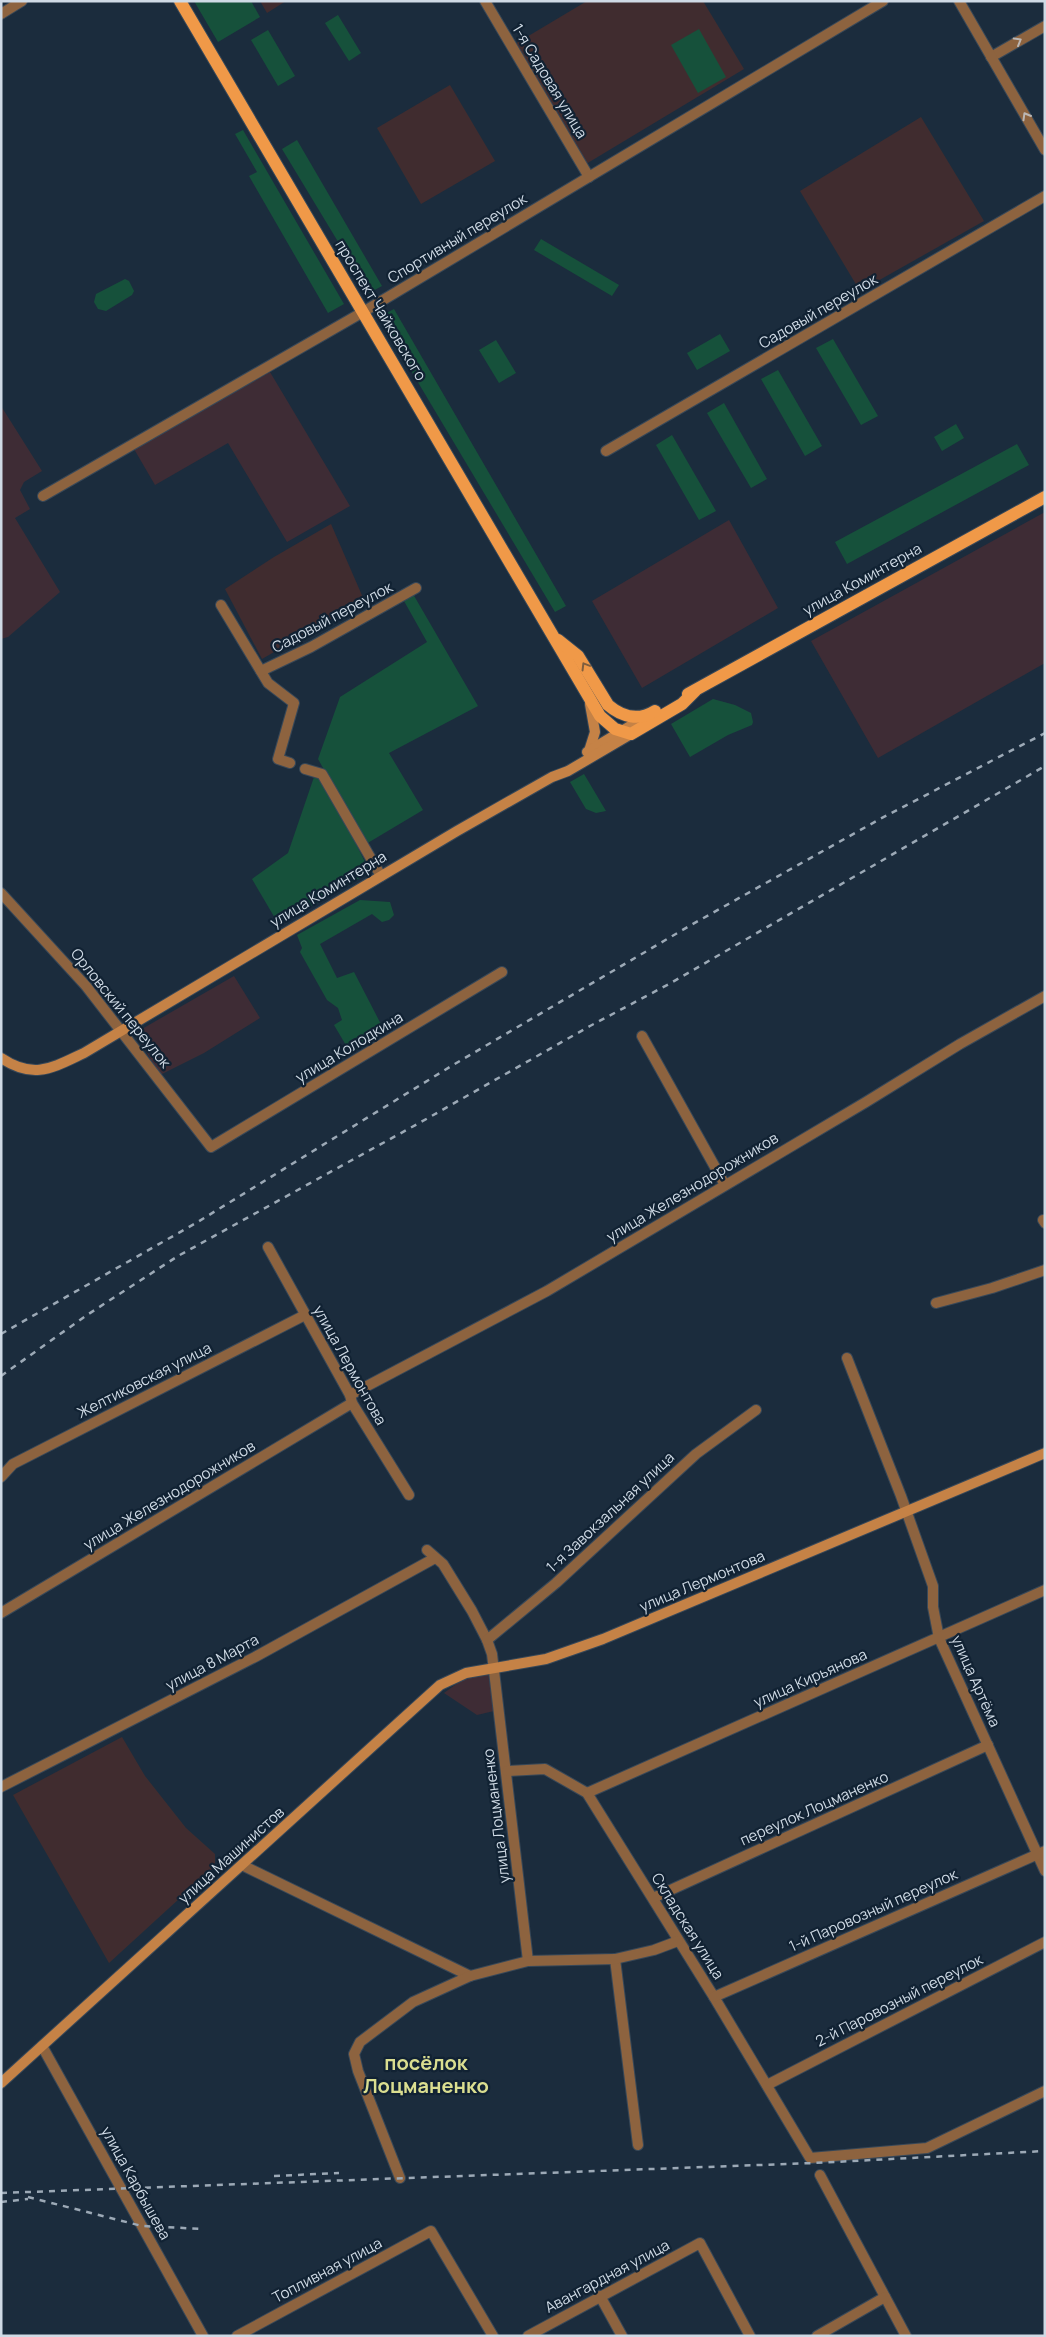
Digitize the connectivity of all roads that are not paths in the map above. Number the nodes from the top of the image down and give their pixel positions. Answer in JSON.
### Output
{"nodes":[{"id":1,"x":22,"y":1,"type":"edge"},
{"id":2,"x":180,"y":1,"type":"edge"},
{"id":3,"x":485,"y":1,"type":"edge"},
{"id":4,"x":883,"y":1,"type":"edge"},
{"id":5,"x":959,"y":1,"type":"edge"},
{"id":6,"x":1,"y":14,"type":"edge"},
{"id":7,"x":1045,"y":26,"type":"edge"},
{"id":8,"x":991,"y":57,"type":"junction"},
{"id":9,"x":1045,"y":150,"type":"edge"},
{"id":10,"x":589,"y":177,"type":"junction"},
{"id":11,"x":1045,"y":196,"type":"edge"},
{"id":12,"x":363,"y":312,"type":"junction"},
{"id":13,"x":606,"y":451,"type":"dead end"},
{"id":14,"x":43,"y":496,"type":"dead end"},
{"id":15,"x":1045,"y":497,"type":"edge"},
{"id":16,"x":416,"y":588,"type":"dead end"},
{"id":17,"x":221,"y":605,"type":"dead end"},
{"id":18,"x":553,"y":636,"type":"junction"},
{"id":19,"x":262,"y":671,"type":"junction"},
{"id":20,"x":695,"y":691,"type":"junction"},
{"id":21,"x":588,"y":698,"type":"junction"},
{"id":22,"x":608,"y":705,"type":"junction"},
{"id":23,"x":645,"y":717,"type":"junction"},
{"id":24,"x":619,"y":733,"type":"junction"},
{"id":25,"x":595,"y":752,"type":"junction"},
{"id":26,"x":290,"y":763,"type":"dead end"},
{"id":27,"x":306,"y":768,"type":"dead end"},
{"id":28,"x":381,"y":876,"type":"junction"},
{"id":29,"x":1,"y":893,"type":"edge"},
{"id":30,"x":502,"y":972,"type":"dead end"},
{"id":31,"x":1045,"y":996,"type":"edge"},
{"id":32,"x":121,"y":1030,"type":"junction"},
{"id":33,"x":642,"y":1036,"type":"dead end"},
{"id":34,"x":1,"y":1058,"type":"edge"},
{"id":35,"x":211,"y":1147,"type":"joint"},
{"id":36,"x":725,"y":1185,"type":"junction"},
{"id":37,"x":268,"y":1247,"type":"dead end"},
{"id":38,"x":1045,"y":1270,"type":"edge"},
{"id":39,"x":936,"y":1303,"type":"dead end"},
{"id":40,"x":305,"y":1315,"type":"junction"},
{"id":41,"x":847,"y":1358,"type":"dead end"},
{"id":42,"x":351,"y":1399,"type":"junction"},
{"id":43,"x":756,"y":1410,"type":"dead end"},
{"id":44,"x":1045,"y":1453,"type":"edge"},
{"id":45,"x":1,"y":1477,"type":"edge"},
{"id":46,"x":409,"y":1495,"type":"dead end"},
{"id":47,"x":906,"y":1511,"type":"junction"},
{"id":48,"x":427,"y":1550,"type":"dead end"},
{"id":49,"x":435,"y":1558,"type":"junction"},
{"id":50,"x":1045,"y":1590,"type":"edge"},
{"id":51,"x":1,"y":1613,"type":"edge"},
{"id":52,"x":939,"y":1638,"type":"junction"},
{"id":53,"x":487,"y":1640,"type":"junction"},
{"id":54,"x":492,"y":1667,"type":"junction"},
{"id":55,"x":988,"y":1745,"type":"junction"},
{"id":56,"x":506,"y":1771,"type":"junction"},
{"id":57,"x":1,"y":1788,"type":"edge"},
{"id":58,"x":587,"y":1793,"type":"junction"},
{"id":59,"x":1041,"y":1852,"type":"edge"},
{"id":60,"x":242,"y":1865,"type":"junction"},
{"id":61,"x":1045,"y":1871,"type":"edge"},
{"id":62,"x":653,"y":1898,"type":"junction"},
{"id":63,"x":678,"y":1941,"type":"junction"},
{"id":64,"x":1045,"y":1942,"type":"edge"},
{"id":65,"x":616,"y":1959,"type":"junction"},
{"id":66,"x":528,"y":1961,"type":"junction"},
{"id":67,"x":470,"y":1976,"type":"junction"},
{"id":68,"x":714,"y":1997,"type":"junction"},
{"id":69,"x":42,"y":2046,"type":"junction"},
{"id":70,"x":1,"y":2083,"type":"edge"},
{"id":71,"x":768,"y":2085,"type":"junction"},
{"id":72,"x":1045,"y":2091,"type":"edge"},
{"id":73,"x":638,"y":2146,"type":"dead end"},
{"id":74,"x":820,"y":2175,"type":"dead end"},
{"id":75,"x":400,"y":2178,"type":"dead end"},
{"id":76,"x":600,"y":2296,"type":"junction"},
{"id":77,"x":885,"y":2297,"type":"junction"},
{"id":78,"x":203,"y":2336,"type":"edge"},
{"id":79,"x":237,"y":2336,"type":"edge"},
{"id":80,"x":493,"y":2336,"type":"edge"},
{"id":81,"x":528,"y":2336,"type":"edge"},
{"id":82,"x":622,"y":2336,"type":"edge"},
{"id":83,"x":750,"y":2336,"type":"edge"},
{"id":84,"x":817,"y":2336,"type":"edge"},
{"id":85,"x":906,"y":2336,"type":"edge"}],
"edges":[{"from":1,"to":6,"type":"street"},
{"from":2,"to":12,"type":"main road","name":"проспект Чайковского"},
{"from":3,"to":10,"type":"street","name":"1-я Садовая улица"},
{"from":4,"to":10,"type":"street","name":"Спортивный переулок"},
{"from":5,"to":8,"type":"street"},
{"from":8,"to":7,"type":"street","one_way":true},
{"from":9,"to":8,"type":"street","one_way":true},
{"from":10,"to":12,"type":"street","name":"Спортивный переулок"},
{"from":11,"to":13,"type":"street","name":"Садовый переулок"},
{"from":12,"to":14,"type":"street","name":"Спортивный переулок"},
{"from":12,"to":18,"type":"main road","name":"проспект Чайковского"},
{"from":15,"to":20,"type":"main road","name":"улица Коминтерна"},
{"from":16,"to":19,"type":"street","name":"Садовый переулок"},
{"from":17,"to":19,"type":"street"},
{"from":18,"to":21,"type":"main road","name":"проспект Чайковского"},
{"from":22,"to":18,"type":"main road","name":"проспект Чайковского","one_way":true},
{"from":19,"to":26,"type":"street"},
{"from":20,"to":23,"type":"main road","name":"улица Коминтерна"},
{"from":20,"to":24,"type":"main road","name":"улица Коминтерна"},
{"from":21,"to":24,"type":"main road","name":"проспект Чайковского"},
{"from":21,"to":25,"type":"main road"},
{"from":22,"to":23,"type":"main road"},
{"from":22,"to":24,"type":"main road"},
{"from":23,"to":24,"type":"main road","name":"улица Коминтерна"},
{"from":24,"to":25,"type":"main road","name":"улица Коминтерна"},
{"from":24,"to":25,"type":"main road"},
{"from":25,"to":28,"type":"main road","name":"улица Коминтерна"},
{"from":27,"to":28,"type":"street"},
{"from":28,"to":32,"type":"main road","name":"улица Коминтерна"},
{"from":29,"to":32,"type":"street","name":"Орловский переулок"},
{"from":30,"to":35,"type":"street","name":"улица Колодкина"},
{"from":31,"to":36,"type":"street","name":"улица Железнодорожников"},
{"from":32,"to":34,"type":"main road","name":"улица Коминтерна"},
{"from":32,"to":35,"type":"street","name":"Орловский переулок"},
{"from":33,"to":36,"type":"street"},
{"from":36,"to":42,"type":"street","name":"улица Железнодорожников"},
{"from":37,"to":40,"type":"street","name":"улица Лермонтова"},
{"from":38,"to":39,"type":"street"},
{"from":40,"to":42,"type":"street","name":"улица Лермонтова"},
{"from":40,"to":45,"type":"street","name":"Желтиковская улица"},
{"from":41,"to":47,"type":"street","name":"улица Артёма"},
{"from":42,"to":46,"type":"street","name":"улица Лермонтова"},
{"from":42,"to":51,"type":"street","name":"улица Железнодорожников"},
{"from":43,"to":53,"type":"street","name":"1-я Завокзальная улица"},
{"from":44,"to":47,"type":"main road","name":"улица Лермонтова"},
{"from":47,"to":52,"type":"street","name":"улица Артёма"},
{"from":47,"to":54,"type":"main road","name":"улица Лермонтова"},
{"from":48,"to":49,"type":"street"},
{"from":49,"to":53,"type":"street"},
{"from":49,"to":57,"type":"street","name":"улица 8 Марта"},
{"from":50,"to":52,"type":"street","name":"улица Кирьянова"},
{"from":52,"to":55,"type":"street","name":"улица Артёма"},
{"from":52,"to":58,"type":"street","name":"улица Кирьянова"},
{"from":53,"to":54,"type":"street"},
{"from":54,"to":56,"type":"street","name":"улица Лоцманенко"},
{"from":54,"to":60,"type":"main road","name":"улица Машинистов"},
{"from":55,"to":59,"type":"street","name":"улица Артёма"},
{"from":55,"to":62,"type":"street","name":"переулок Лоцманенко"},
{"from":56,"to":58,"type":"street","name":"Складская улица"},
{"from":56,"to":66,"type":"street","name":"улица Лоцманенко"},
{"from":58,"to":62,"type":"street","name":"Складская улица"},
{"from":59,"to":61,"type":"street","name":"улица Артёма"},
{"from":59,"to":68,"type":"street","name":"1-й Паровозный переулок"},
{"from":60,"to":67,"type":"street"},
{"from":60,"to":69,"type":"main road","name":"улица Машинистов"},
{"from":62,"to":63,"type":"street","name":"Складская улица"},
{"from":63,"to":65,"type":"street"},
{"from":63,"to":68,"type":"street","name":"Складская улица"},
{"from":64,"to":71,"type":"street","name":"2-й Паровозный переулок"},
{"from":65,"to":66,"type":"street"},
{"from":65,"to":73,"type":"street"},
{"from":66,"to":67,"type":"street"},
{"from":67,"to":75,"type":"street"},
{"from":68,"to":71,"type":"street","name":"Складская улица"},
{"from":69,"to":70,"type":"main road","name":"улица Машинистов"},
{"from":69,"to":78,"type":"street","name":"улица Карбышева"},
{"from":71,"to":72,"type":"street","name":"Складская улица"},
{"from":74,"to":77,"type":"street"},
{"from":76,"to":81,"type":"street","name":"Авангардная улица"},
{"from":76,"to":82,"type":"street"},
{"from":76,"to":83,"type":"street","name":"Авангардная улица"},
{"from":77,"to":84,"type":"street"},
{"from":77,"to":85,"type":"street"},
{"from":79,"to":80,"type":"street","name":"Топливная улица"}]}
